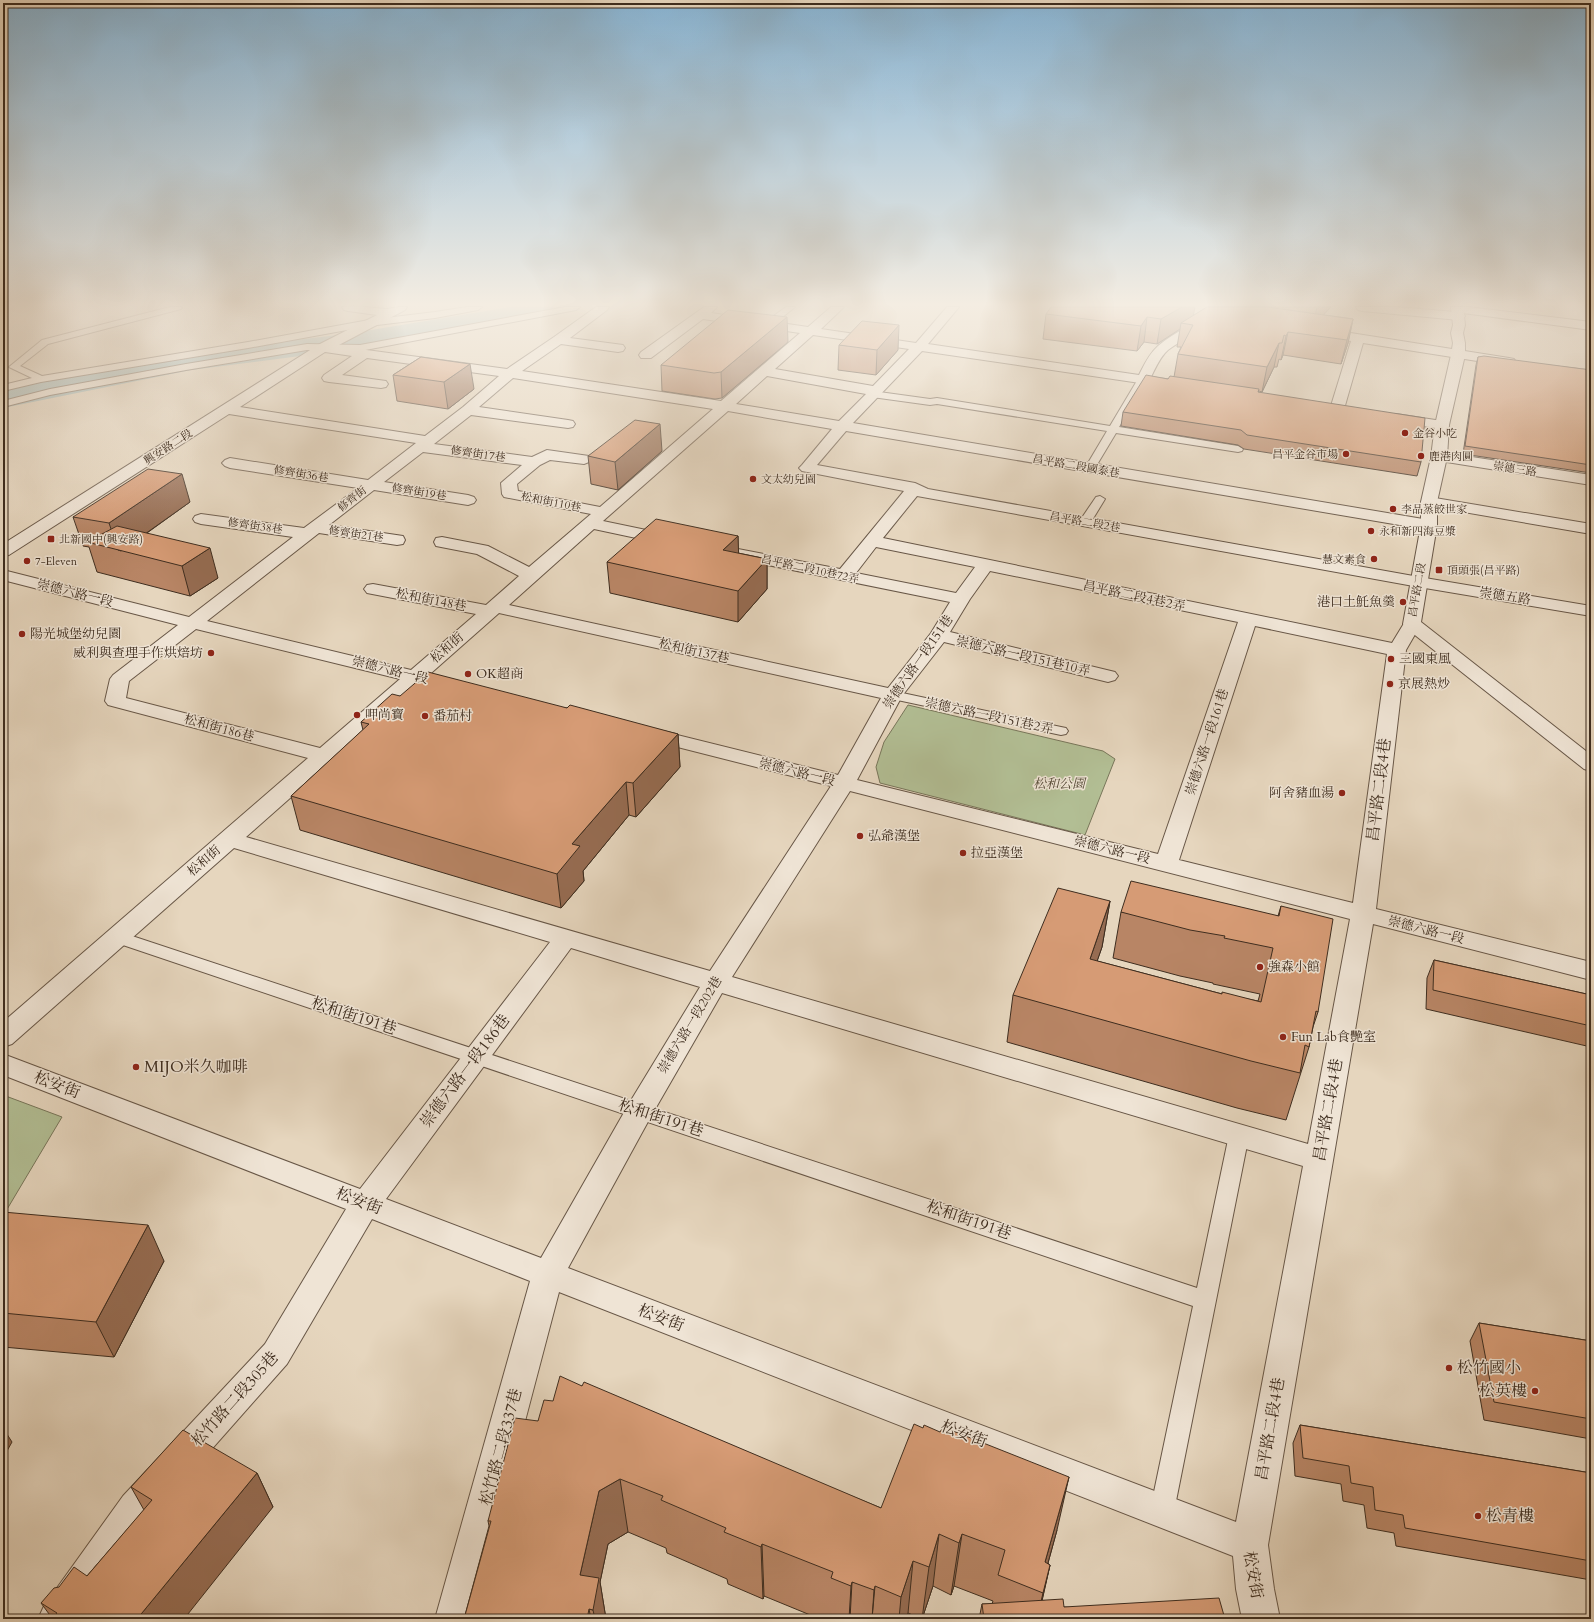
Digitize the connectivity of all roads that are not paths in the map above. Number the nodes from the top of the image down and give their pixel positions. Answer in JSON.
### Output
{"nodes":[{"id":1,"x":26,"y":383,"type":"edge"},
{"id":2,"x":101,"y":383,"type":"edge"},
{"id":3,"x":269,"y":383,"type":"edge"},
{"id":4,"x":370,"y":383,"type":"edge"},
{"id":5,"x":499,"y":383,"type":"edge"},
{"id":6,"x":573,"y":383,"type":"edge"},
{"id":7,"x":750,"y":383,"type":"edge"},
{"id":8,"x":822,"y":383,"type":"edge"},
{"id":9,"x":883,"y":383,"type":"edge"},
{"id":10,"x":1141,"y":383,"type":"edge"},
{"id":11,"x":1168,"y":383,"type":"edge"},
{"id":12,"x":1345,"y":383,"type":"edge"},
{"id":13,"x":1452,"y":383,"type":"edge"},
{"id":14,"x":381,"y":384,"type":"dead end"},
{"id":15,"x":1190,"y":386,"type":"edge"},
{"id":16,"x":3,"y":388,"type":"edge"},
{"id":17,"x":874,"y":392,"type":"junction"},
{"id":18,"x":3,"y":404,"type":"edge"},
{"id":19,"x":723,"y":406,"type":"junction"},
{"id":20,"x":1322,"y":406,"type":"edge"},
{"id":21,"x":1337,"y":408,"type":"junction"},
{"id":22,"x":227,"y":409,"type":"junction"},
{"id":23,"x":468,"y":410,"type":"junction"},
{"id":24,"x":1352,"y":411,"type":"edge"},
{"id":25,"x":1382,"y":416,"type":"edge"},
{"id":26,"x":568,"y":424,"type":"dead end"},
{"id":27,"x":1442,"y":425,"type":"junction"},
{"id":28,"x":842,"y":426,"type":"junction"},
{"id":29,"x":1113,"y":429,"type":"junction"},
{"id":30,"x":425,"y":444,"type":"junction"},
{"id":31,"x":1238,"y":449,"type":"edge"},
{"id":32,"x":1439,"y":457,"type":"junction"},
{"id":33,"x":584,"y":458,"type":"dead end"},
{"id":34,"x":535,"y":462,"type":"junction"},
{"id":35,"x":230,"y":463,"type":"dead end"},
{"id":36,"x":1090,"y":468,"type":"junction"},
{"id":37,"x":1591,"y":480,"type":"edge"},
{"id":38,"x":509,"y":483,"type":"joint"},
{"id":39,"x":371,"y":485,"type":"junction"},
{"id":40,"x":915,"y":488,"type":"junction"},
{"id":41,"x":1100,"y":499,"type":"dead end"},
{"id":42,"x":468,"y":500,"type":"dead end"},
{"id":43,"x":1429,"y":502,"type":"junction"},
{"id":44,"x":596,"y":518,"type":"junction"},
{"id":45,"x":201,"y":519,"type":"dead end"},
{"id":46,"x":1085,"y":522,"type":"junction"},
{"id":47,"x":1429,"y":525,"type":"junction"},
{"id":48,"x":1591,"y":529,"type":"edge"},
{"id":49,"x":311,"y":531,"type":"junction"},
{"id":50,"x":397,"y":540,"type":"dead end"},
{"id":51,"x":872,"y":541,"type":"junction"},
{"id":52,"x":442,"y":542,"type":"dead end"},
{"id":53,"x":682,"y":542,"type":"edge"},
{"id":54,"x":721,"y":550,"type":"edge"},
{"id":55,"x":3,"y":551,"type":"edge"},
{"id":56,"x":985,"y":565,"type":"junction"},
{"id":57,"x":3,"y":575,"type":"edge"},
{"id":58,"x":531,"y":575,"type":"junction"},
{"id":59,"x":844,"y":576,"type":"junction"},
{"id":60,"x":1419,"y":582,"type":"junction"},
{"id":61,"x":373,"y":589,"type":"dead end"},
{"id":62,"x":961,"y":599,"type":"junction"},
{"id":63,"x":492,"y":609,"type":"junction"},
{"id":64,"x":1591,"y":611,"type":"edge"},
{"id":65,"x":1248,"y":620,"type":"junction"},
{"id":66,"x":193,"y":623,"type":"junction"},
{"id":67,"x":1412,"y":624,"type":"junction"},
{"id":68,"x":939,"y":635,"type":"junction"},
{"id":69,"x":1397,"y":650,"type":"junction"},
{"id":70,"x":416,"y":676,"type":"junction"},
{"id":71,"x":1108,"y":676,"type":"dead end"},
{"id":72,"x":467,"y":689,"type":"edge"},
{"id":73,"x":893,"y":695,"type":"junction"},
{"id":74,"x":115,"y":701,"type":"joint"},
{"id":75,"x":635,"y":731,"type":"edge"},
{"id":76,"x":1061,"y":731,"type":"dead end"},
{"id":77,"x":324,"y":756,"type":"junction"},
{"id":78,"x":1591,"y":765,"type":"edge"},
{"id":79,"x":844,"y":783,"type":"junction"},
{"id":80,"x":229,"y":839,"type":"junction"},
{"id":81,"x":1166,"y":864,"type":"junction"},
{"id":82,"x":1363,"y":914,"type":"junction"},
{"id":83,"x":117,"y":937,"type":"junction"},
{"id":84,"x":565,"y":939,"type":"junction"},
{"id":85,"x":1591,"y":971,"type":"edge"},
{"id":86,"x":715,"y":983,"type":"junction"},
{"id":87,"x":3,"y":1037,"type":"edge"},
{"id":88,"x":477,"y":1056,"type":"junction"},
{"id":89,"x":3,"y":1064,"type":"edge"},
{"id":90,"x":640,"y":1110,"type":"junction"},
{"id":91,"x":1239,"y":1135,"type":"junction"},
{"id":92,"x":1319,"y":1159,"type":"junction"},
{"id":93,"x":365,"y":1204,"type":"junction"},
{"id":94,"x":548,"y":1274,"type":"junction"},
{"id":95,"x":1205,"y":1300,"type":"junction"},
{"id":96,"x":1162,"y":1511,"type":"junction"},
{"id":97,"x":1250,"y":1544,"type":"junction"},
{"id":98,"x":57,"y":1619,"type":"edge"},
{"id":99,"x":454,"y":1619,"type":"edge"},
{"id":100,"x":1260,"y":1619,"type":"edge"}],
"edges":[{"from":1,"to":16,"type":"lane"},
{"from":2,"to":18,"type":"lane"},
{"from":3,"to":22,"type":"street","name":"興安路二段"},
{"from":4,"to":14,"type":"street"},
{"from":5,"to":23,"type":"street","name":"修齊街"},
{"from":6,"to":19,"type":"street","name":"昌平路二段國泰巷"},
{"from":7,"to":19,"type":"street","name":"松和街"},
{"from":8,"to":17,"type":"street"},
{"from":9,"to":17,"type":"street"},
{"from":10,"to":29,"type":"lane"},
{"from":11,"to":15,"type":"street"},
{"from":12,"to":21,"type":"street"},
{"from":13,"to":27,"type":"street","name":"昌平路二段"},
{"from":17,"to":28,"type":"street"},
{"from":17,"to":29,"type":"lane"},
{"from":19,"to":28,"type":"street","name":"昌平路二段國泰巷"},
{"from":19,"to":44,"type":"street","name":"松和街"},
{"from":20,"to":21,"type":"street"},
{"from":21,"to":24,"type":"street"},
{"from":22,"to":30,"type":"street","name":"修齊街17巷"},
{"from":22,"to":55,"type":"street","name":"興安路二段"},
{"from":23,"to":26,"type":"street"},
{"from":23,"to":30,"type":"street","name":"修齊街"},
{"from":25,"to":27,"type":"street"},
{"from":27,"to":32,"type":"street","name":"昌平路二段"},
{"from":28,"to":36,"type":"street","name":"昌平路二段國泰巷"},
{"from":28,"to":40,"type":"street","name":"昌平路二段2巷"},
{"from":29,"to":31,"type":"lane"},
{"from":29,"to":36,"type":"lane"},
{"from":30,"to":34,"type":"street","name":"修齊街17巷"},
{"from":30,"to":39,"type":"street","name":"修齊街"},
{"from":32,"to":37,"type":"street","name":"崇德三路"},
{"from":32,"to":43,"type":"street","name":"昌平路二段"},
{"from":33,"to":34,"type":"street","name":"修齊街17巷"},
{"from":34,"to":38,"type":"street","name":"修齊街17巷"},
{"from":35,"to":39,"type":"street","name":"修齊街36巷"},
{"from":36,"to":47,"type":"street","name":"昌平路二段國泰巷"},
{"from":38,"to":44,"type":"street","name":"松和街110巷"},
{"from":39,"to":42,"type":"street","name":"修齊街19巷"},
{"from":39,"to":49,"type":"street","name":"修齊街"},
{"from":40,"to":46,"type":"street","name":"昌平路二段2巷"},
{"from":40,"to":51,"type":"street"},
{"from":41,"to":46,"type":"lane"},
{"from":43,"to":47,"type":"street","name":"昌平路二段"},
{"from":43,"to":48,"type":"street"},
{"from":44,"to":53,"type":"street"},
{"from":44,"to":58,"type":"street","name":"松和街"},
{"from":45,"to":49,"type":"street","name":"修齊街38巷"},
{"from":46,"to":60,"type":"street","name":"昌平路二段2巷"},
{"from":47,"to":60,"type":"street","name":"昌平路二段"},
{"from":49,"to":50,"type":"street","name":"修齊街21巷"},
{"from":49,"to":66,"type":"street","name":"修齊街"},
{"from":51,"to":56,"type":"street","name":"昌平路二段4巷2弄"},
{"from":51,"to":59,"type":"street"},
{"from":52,"to":58,"type":"street"},
{"from":54,"to":59,"type":"street","name":"昌平路二段10巷72弄"},
{"from":56,"to":62,"type":"street","name":"崇德六路一段151巷"},
{"from":56,"to":65,"type":"street","name":"昌平路二段4巷2弄"},
{"from":57,"to":66,"type":"street","name":"崇德六路一段"},
{"from":58,"to":63,"type":"street","name":"松和街"},
{"from":59,"to":62,"type":"street","name":"昌平路二段10巷72弄"},
{"from":60,"to":64,"type":"street","name":"崇德五路"},
{"from":60,"to":67,"type":"street","name":"昌平路二段"},
{"from":61,"to":63,"type":"street","name":"松和街148巷"},
{"from":62,"to":68,"type":"street","name":"崇德六路一段151巷"},
{"from":63,"to":70,"type":"street","name":"松和街"},
{"from":63,"to":73,"type":"street","name":"松和街137巷"},
{"from":65,"to":69,"type":"street","name":"昌平路二段4巷2弄"},
{"from":65,"to":81,"type":"street","name":"崇德六路一段161巷"},
{"from":66,"to":70,"type":"street","name":"崇德六路一段"},
{"from":66,"to":74,"type":"street","name":"修齊街"},
{"from":67,"to":69,"type":"street"},
{"from":67,"to":78,"type":"street","name":"昌平路二段"},
{"from":68,"to":71,"type":"street","name":"崇德六路一段151巷10弄"},
{"from":68,"to":73,"type":"street","name":"崇德六路一段151巷"},
{"from":69,"to":82,"type":"street","name":"昌平路二段4巷"},
{"from":70,"to":72,"type":"street","name":"崇德六路一段"},
{"from":70,"to":77,"type":"street","name":"松和街"},
{"from":73,"to":76,"type":"lane","name":"崇德六路一段151巷2弄"},
{"from":73,"to":79,"type":"street","name":"崇德六路一段151巷"},
{"from":74,"to":77,"type":"street","name":"松和街186巷"},
{"from":75,"to":79,"type":"street","name":"崇德六路一段"},
{"from":77,"to":80,"type":"street","name":"松和街"},
{"from":79,"to":81,"type":"street","name":"崇德六路一段"},
{"from":79,"to":86,"type":"street","name":"崇德六路一段202巷"},
{"from":80,"to":83,"type":"street","name":"松和街"},
{"from":80,"to":84,"type":"street"},
{"from":81,"to":82,"type":"street","name":"崇德六路一段"},
{"from":82,"to":85,"type":"street","name":"崇德六路一段"},
{"from":82,"to":92,"type":"street","name":"昌平路二段4巷"},
{"from":83,"to":87,"type":"street","name":"松和街"},
{"from":83,"to":88,"type":"lane","name":"松和街191巷"},
{"from":84,"to":86,"type":"street"},
{"from":84,"to":88,"type":"street","name":"崇德六路一段186巷"},
{"from":86,"to":90,"type":"street","name":"崇德六路一段202巷"},
{"from":86,"to":91,"type":"street"},
{"from":88,"to":90,"type":"lane","name":"松和街191巷"},
{"from":88,"to":93,"type":"street","name":"崇德六路一段186巷"},
{"from":89,"to":93,"type":"street","name":"松安街"},
{"from":90,"to":94,"type":"street","name":"崇德六路一段202巷"},
{"from":90,"to":95,"type":"lane","name":"松和街191巷"},
{"from":91,"to":92,"type":"street"},
{"from":91,"to":95,"type":"lane"},
{"from":92,"to":97,"type":"street","name":"昌平路二段4巷"},
{"from":93,"to":94,"type":"street","name":"松安街"},
{"from":93,"to":98,"type":"street","name":"松竹路二段305巷"},
{"from":94,"to":96,"type":"street","name":"松安街"},
{"from":94,"to":99,"type":"street","name":"松竹路二段337巷"},
{"from":95,"to":96,"type":"lane"},
{"from":96,"to":97,"type":"street","name":"松安街"},
{"from":97,"to":100,"type":"street","name":"松安街"}]}
